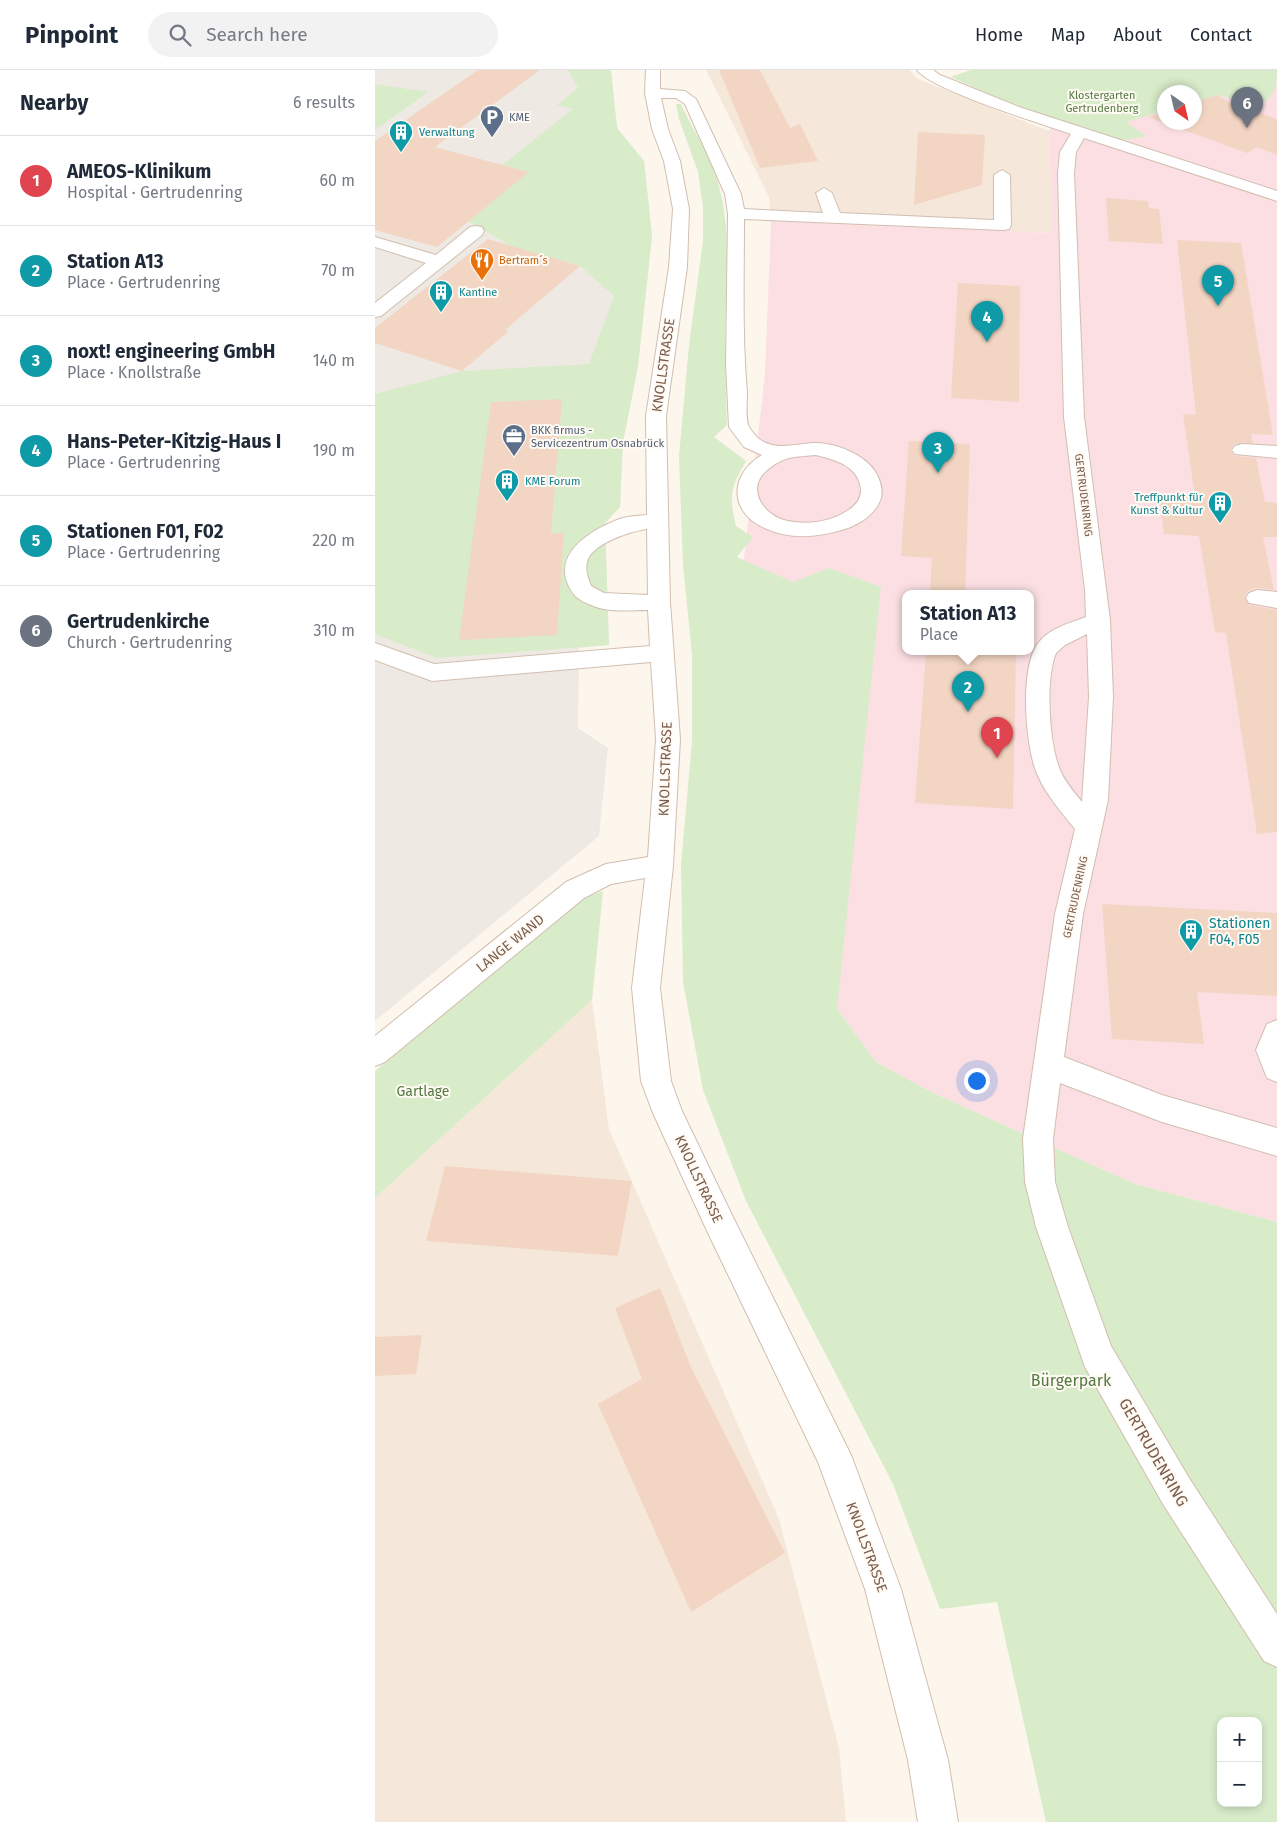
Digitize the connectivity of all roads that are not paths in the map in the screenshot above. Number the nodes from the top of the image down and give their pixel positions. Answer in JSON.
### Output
{"nodes":[{"id":1,"x":653,"y":70,"type":"edge"},
{"id":2,"x":924,"y":70,"type":"edge"},
{"id":3,"x":651,"y":93,"type":"junction"},
{"id":4,"x":1080,"y":131,"type":"junction"},
{"id":5,"x":1002,"y":176,"type":"dead end"},
{"id":6,"x":824,"y":193,"type":"dead end"},
{"id":7,"x":1277,"y":196,"type":"edge"},
{"id":8,"x":736,"y":214,"type":"junction"},
{"id":9,"x":835,"y":218,"type":"junction"},
{"id":10,"x":476,"y":231,"type":"dead end"},
{"id":11,"x":375,"y":242,"type":"edge"},
{"id":12,"x":439,"y":260,"type":"junction"},
{"id":13,"x":375,"y":312,"type":"edge"},
{"id":14,"x":1242,"y":450,"type":"dead end"},
{"id":15,"x":1277,"y":452,"type":"edge"},
{"id":16,"x":779,"y":454,"type":"junction"},
{"id":17,"x":657,"y":520,"type":"junction"},
{"id":18,"x":659,"y":602,"type":"junction"},
{"id":19,"x":1099,"y":620,"type":"junction"},
{"id":20,"x":375,"y":651,"type":"edge"},
{"id":21,"x":663,"y":653,"type":"junction"},
{"id":22,"x":1089,"y":828,"type":"junction"},
{"id":23,"x":660,"y":866,"type":"junction"},
{"id":24,"x":1277,"y":1033,"type":"edge"},
{"id":25,"x":375,"y":1053,"type":"edge"},
{"id":26,"x":1050,"y":1065,"type":"junction"},
{"id":27,"x":1277,"y":1069,"type":"edge"},
{"id":28,"x":1277,"y":1142,"type":"edge"},
{"id":29,"x":1277,"y":1648,"type":"edge"},
{"id":30,"x":937,"y":1822,"type":"edge"}],
"edges":[{"from":1,"to":3,"type":"street","name":"KNOLLSTRASSE"},
{"from":2,"to":4,"type":"street"},
{"from":3,"to":8,"type":"street"},
{"from":3,"to":17,"type":"street","name":"KNOLLSTRASSE"},
{"from":4,"to":7,"type":"street"},
{"from":4,"to":19,"type":"street","name":"GERTRUDENRING"},
{"from":5,"to":9,"type":"street"},
{"from":6,"to":9,"type":"street"},
{"from":8,"to":9,"type":"street"},
{"from":8,"to":16,"type":"street"},
{"from":10,"to":12,"type":"street"},
{"from":11,"to":12,"type":"street"},
{"from":12,"to":13,"type":"street"},
{"from":14,"to":15,"type":"street"},
{"from":16,"to":16,"type":"street"},
{"from":17,"to":18,"type":"street","name":"KNOLLSTRASSE"},
{"from":17,"to":18,"type":"street"},
{"from":18,"to":21,"type":"street","name":"KNOLLSTRASSE"},
{"from":19,"to":22,"type":"street","name":"GERTRUDENRING"},
{"from":19,"to":22,"type":"street"},
{"from":20,"to":21,"type":"street"},
{"from":21,"to":23,"type":"street","name":"KNOLLSTRASSE"},
{"from":22,"to":26,"type":"street","name":"GERTRUDENRING"},
{"from":23,"to":25,"type":"street","name":"LANGE WAND"},
{"from":23,"to":30,"type":"street","name":"KNOLLSTRASSE"},
{"from":24,"to":27,"type":"street"},
{"from":26,"to":28,"type":"street"},
{"from":26,"to":29,"type":"street","name":"GERTRUDENRING"}]}
